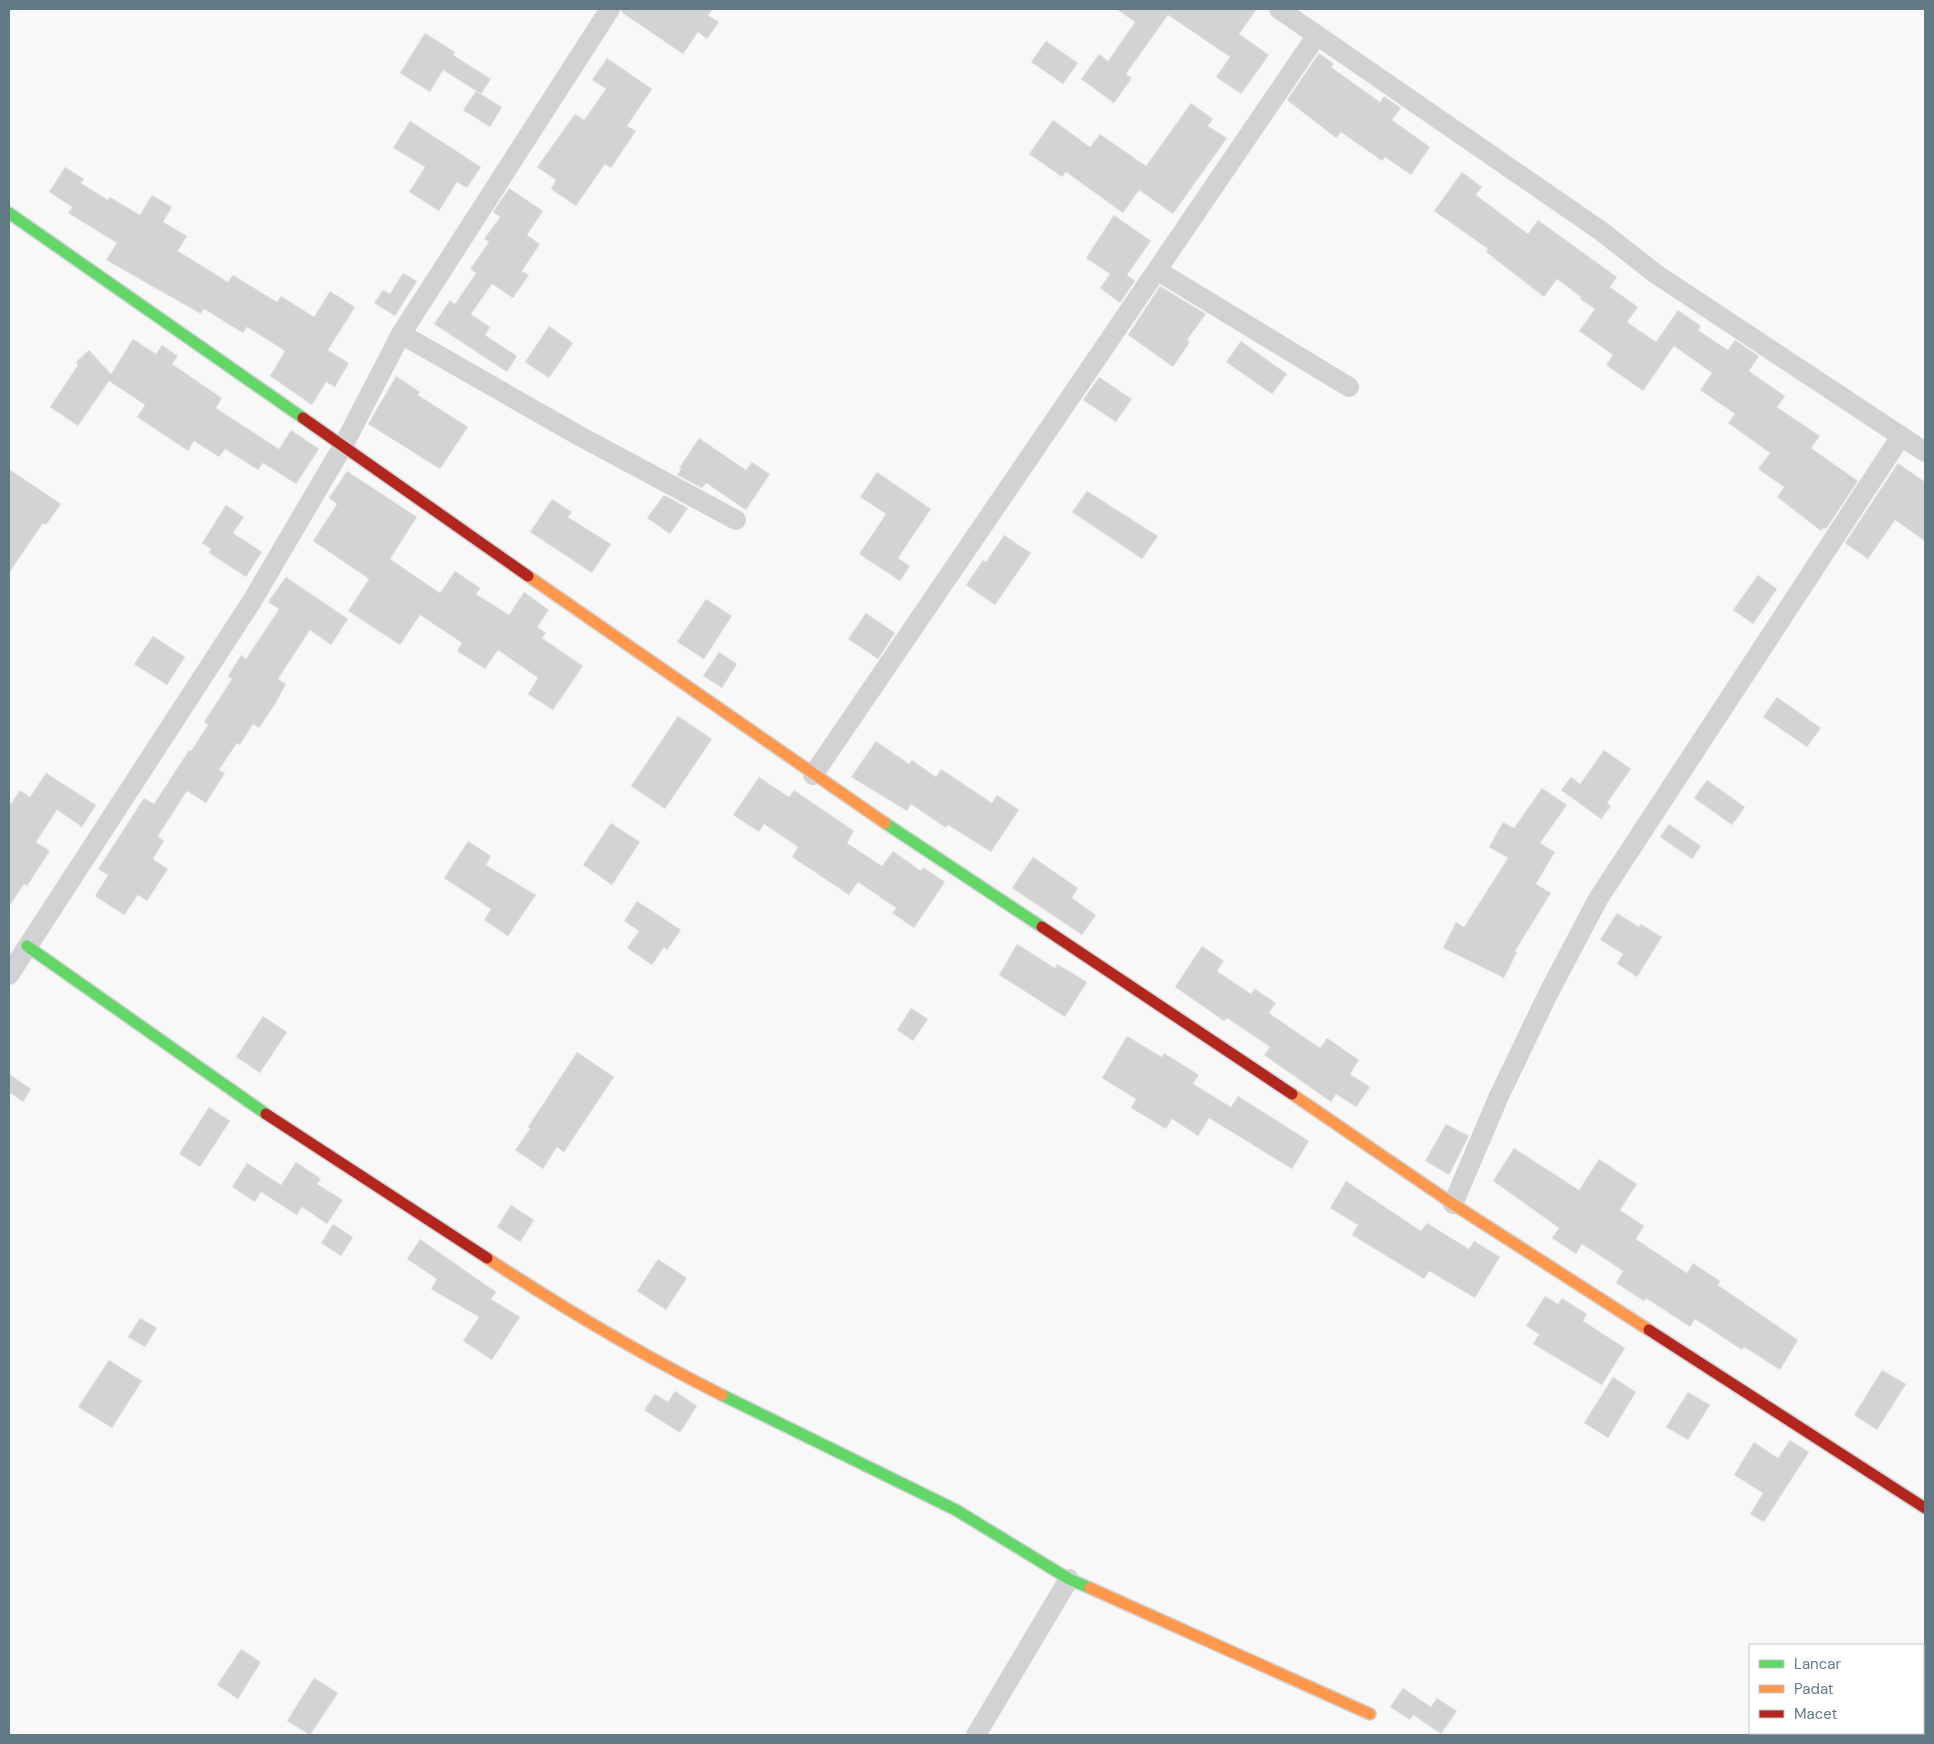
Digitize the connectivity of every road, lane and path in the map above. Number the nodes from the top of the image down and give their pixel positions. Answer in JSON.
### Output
{"nodes":[{"id":1,"x":610,"y":9,"type":"edge"},
{"id":2,"x":1280,"y":9,"type":"edge"},
{"id":3,"x":1317,"y":35,"type":"junction"},
{"id":4,"x":9,"y":213,"type":"edge"},
{"id":5,"x":1158,"y":270,"type":"junction"},
{"id":6,"x":401,"y":334,"type":"junction"},
{"id":7,"x":1349,"y":387,"type":"dead end"},
{"id":8,"x":1901,"y":436,"type":"junction"},
{"id":9,"x":342,"y":446,"type":"junction"},
{"id":10,"x":1925,"y":452,"type":"edge"},
{"id":11,"x":736,"y":520,"type":"dead end"},
{"id":12,"x":813,"y":775,"type":"junction"},
{"id":13,"x":27,"y":946,"type":"junction"},
{"id":14,"x":9,"y":974,"type":"edge"},
{"id":15,"x":1453,"y":1204,"type":"junction"},
{"id":16,"x":1925,"y":1508,"type":"edge"},
{"id":17,"x":1069,"y":1579,"type":"junction"},
{"id":18,"x":1370,"y":1714,"type":"dead end"},
{"id":19,"x":976,"y":1735,"type":"edge"}],
"edges":[{"from":1,"to":6,"type":"street"},
{"from":2,"to":3,"type":"street"},
{"from":3,"to":5,"type":"street"},
{"from":3,"to":8,"type":"street"},
{"from":4,"to":9,"type":"street"},
{"from":5,"to":7,"type":"street"},
{"from":5,"to":12,"type":"street"},
{"from":6,"to":9,"type":"street"},
{"from":6,"to":11,"type":"street"},
{"from":8,"to":10,"type":"street"},
{"from":8,"to":15,"type":"street"},
{"from":9,"to":12,"type":"street"},
{"from":9,"to":13,"type":"street"},
{"from":12,"to":15,"type":"street"},
{"from":13,"to":14,"type":"street"},
{"from":13,"to":17,"type":"street"},
{"from":15,"to":16,"type":"street"},
{"from":17,"to":18,"type":"street"},
{"from":17,"to":19,"type":"street"}]}
